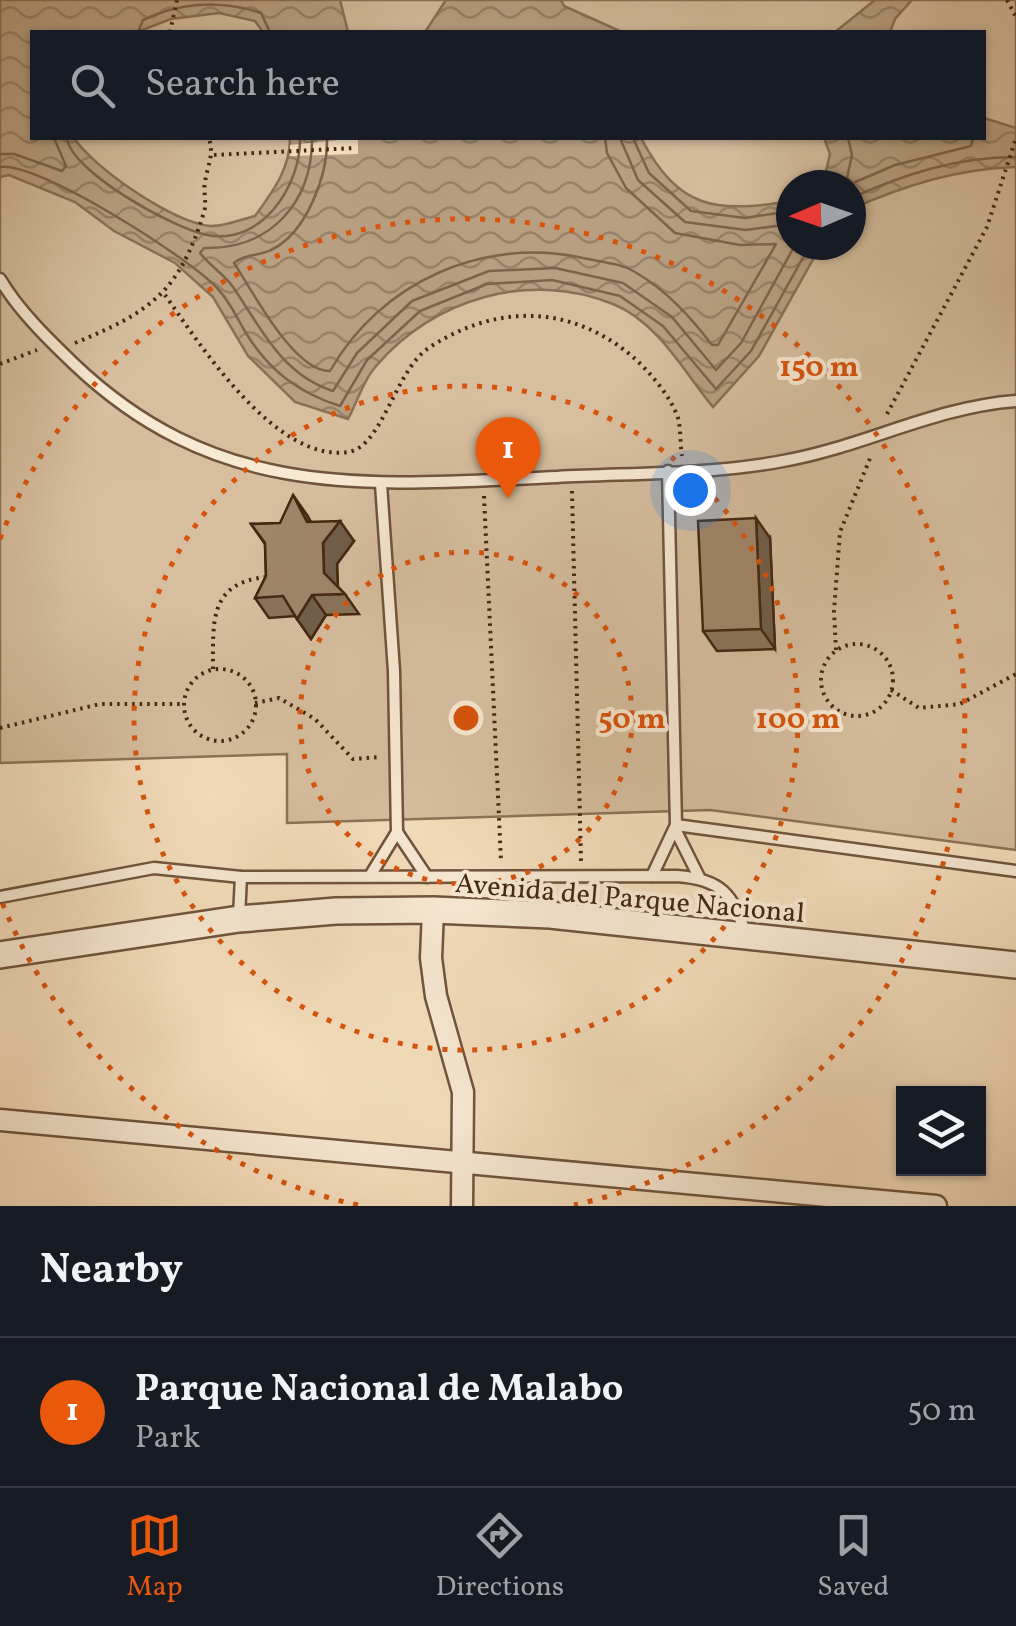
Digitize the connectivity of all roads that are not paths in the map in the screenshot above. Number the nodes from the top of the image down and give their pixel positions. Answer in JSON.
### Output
{"nodes":[{"id":1,"x":0,"y":279,"type":"edge"},
{"id":2,"x":1016,"y":400,"type":"edge"},
{"id":3,"x":668,"y":472,"type":"junction"},
{"id":4,"x":381,"y":484,"type":"junction"},
{"id":5,"x":676,"y":828,"type":"junction"},
{"id":6,"x":397,"y":832,"type":"junction"},
{"id":7,"x":1016,"y":871,"type":"edge"},
{"id":8,"x":370,"y":876,"type":"junction"},
{"id":9,"x":427,"y":876,"type":"junction"},
{"id":10,"x":652,"y":876,"type":"junction"},
{"id":11,"x":241,"y":877,"type":"junction"},
{"id":12,"x":699,"y":878,"type":"junction"},
{"id":13,"x":0,"y":896,"type":"edge"},
{"id":14,"x":433,"y":910,"type":"junction"},
{"id":15,"x":238,"y":920,"type":"junction"},
{"id":16,"x":746,"y":936,"type":"junction"},
{"id":17,"x":0,"y":955,"type":"edge"},
{"id":18,"x":1016,"y":966,"type":"edge"},
{"id":19,"x":0,"y":1120,"type":"edge"},
{"id":20,"x":463,"y":1164,"type":"junction"},
{"id":21,"x":790,"y":1200,"type":"edge"},
{"id":22,"x":462,"y":1206,"type":"edge"},
{"id":23,"x":936,"y":1206,"type":"edge"}],
"edges":[{"from":1,"to":4,"type":"lane"},
{"from":2,"to":3,"type":"lane"},
{"from":3,"to":4,"type":"lane"},
{"from":3,"to":5,"type":"lane"},
{"from":4,"to":6,"type":"lane"},
{"from":5,"to":7,"type":"lane"},
{"from":5,"to":10,"type":"lane"},
{"from":5,"to":12,"type":"lane"},
{"from":6,"to":8,"type":"lane"},
{"from":6,"to":9,"type":"lane"},
{"from":8,"to":9,"type":"lane"},
{"from":8,"to":11,"type":"lane"},
{"from":9,"to":10,"type":"lane"},
{"from":10,"to":12,"type":"lane"},
{"from":11,"to":13,"type":"lane"},
{"from":11,"to":15,"type":"lane"},
{"from":12,"to":16,"type":"lane"},
{"from":14,"to":15,"type":"street","name":"Avenida del Parque Nacional"},
{"from":14,"to":16,"type":"street","name":"Avenida del Parque Nacional"},
{"from":14,"to":20,"type":"street"},
{"from":15,"to":17,"type":"street","name":"Avenida del Parque Nacional"},
{"from":16,"to":18,"type":"street","name":"Avenida del Parque Nacional"},
{"from":19,"to":20,"type":"street"},
{"from":20,"to":21,"type":"street"},
{"from":20,"to":22,"type":"street"},
{"from":21,"to":23,"type":"street"}]}
